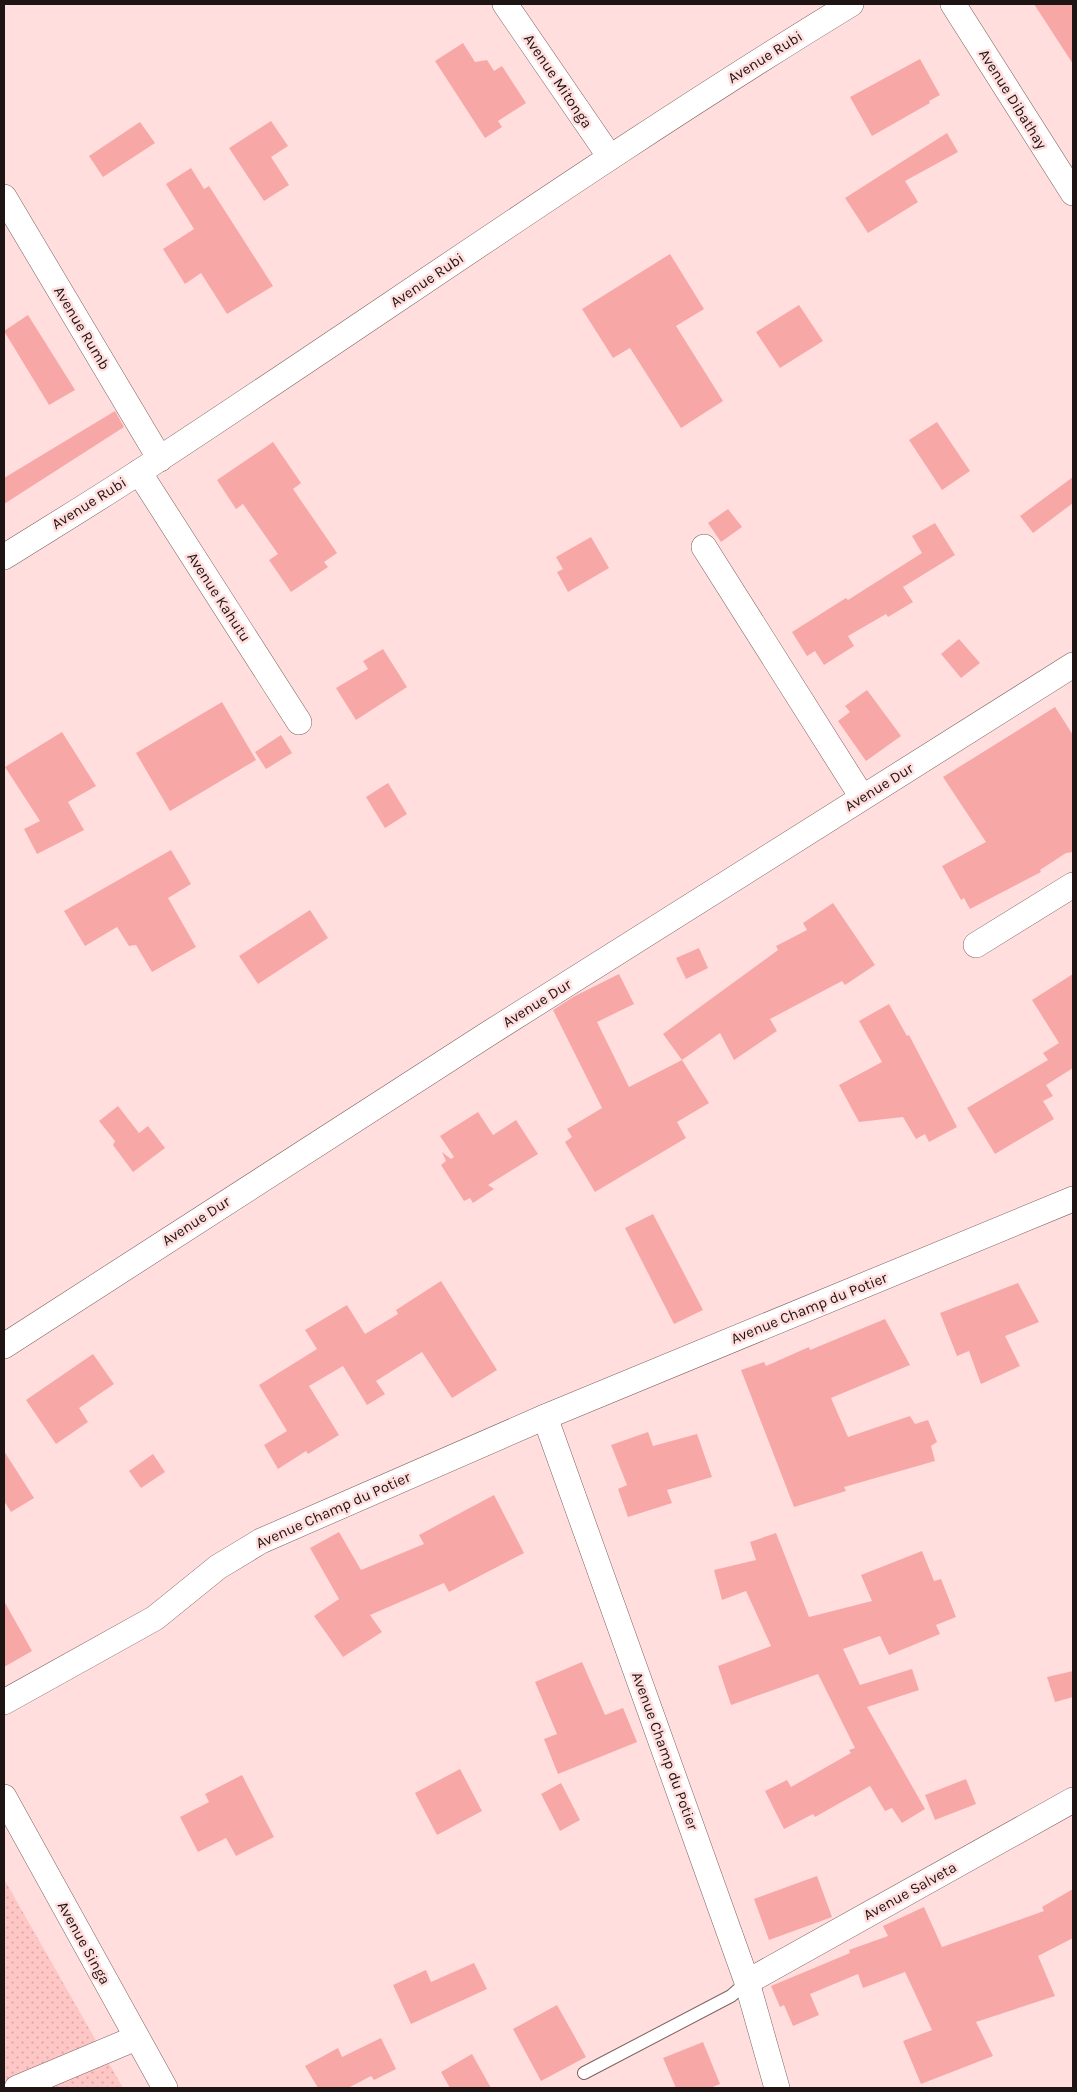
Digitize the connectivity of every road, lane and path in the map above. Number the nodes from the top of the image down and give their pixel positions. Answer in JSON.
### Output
{"nodes":[{"id":1,"x":506,"y":4,"type":"edge"},
{"id":2,"x":850,"y":4,"type":"edge"},
{"id":3,"x":953,"y":4,"type":"edge"},
{"id":4,"x":610,"y":157,"type":"junction"},
{"id":5,"x":1073,"y":193,"type":"edge"},
{"id":6,"x":4,"y":197,"type":"edge"},
{"id":7,"x":160,"y":459,"type":"junction"},
{"id":8,"x":139,"y":472,"type":"junction"},
{"id":9,"x":704,"y":547,"type":"dead end"},
{"id":10,"x":4,"y":557,"type":"edge"},
{"id":11,"x":1073,"y":665,"type":"edge"},
{"id":12,"x":298,"y":722,"type":"dead end"},
{"id":13,"x":862,"y":797,"type":"junction"},
{"id":14,"x":1073,"y":885,"type":"edge"},
{"id":15,"x":976,"y":945,"type":"dead end"},
{"id":16,"x":1073,"y":1199,"type":"edge"},
{"id":17,"x":4,"y":1346,"type":"edge"},
{"id":18,"x":545,"y":1417,"type":"junction"},
{"id":19,"x":4,"y":1702,"type":"edge"},
{"id":20,"x":4,"y":1797,"type":"edge"},
{"id":21,"x":1073,"y":1800,"type":"edge"},
{"id":22,"x":747,"y":1982,"type":"junction"},
{"id":23,"x":136,"y":2038,"type":"junction"},
{"id":24,"x":584,"y":2074,"type":"dead end"},
{"id":25,"x":17,"y":2088,"type":"edge"},
{"id":26,"x":165,"y":2088,"type":"edge"},
{"id":27,"x":776,"y":2088,"type":"edge"}],
"edges":[{"from":1,"to":4,"type":"street","name":"Avenue Mitonga"},
{"from":2,"to":4,"type":"street","name":"Avenue Rubi"},
{"from":3,"to":5,"type":"street","name":"Avenue Dibathay"},
{"from":4,"to":7,"type":"street","name":"Avenue Rubi"},
{"from":6,"to":7,"type":"street","name":"Avenue Rumb"},
{"from":7,"to":8,"type":"street","name":"Avenue Rubi"},
{"from":8,"to":10,"type":"street","name":"Avenue Rubi"},
{"from":8,"to":12,"type":"street","name":"Avenue Kahutu"},
{"from":9,"to":13,"type":"street"},
{"from":11,"to":13,"type":"street","name":"Avenue Dur"},
{"from":13,"to":17,"type":"street","name":"Avenue Dur"},
{"from":14,"to":15,"type":"street"},
{"from":16,"to":18,"type":"street","name":"Avenue Champ du Potier"},
{"from":18,"to":19,"type":"street","name":"Avenue Champ du Potier"},
{"from":18,"to":22,"type":"street","name":"Avenue Champ du Potier"},
{"from":20,"to":23,"type":"street","name":"Avenue Singa"},
{"from":21,"to":22,"type":"street","name":"Avenue Salveta"},
{"from":22,"to":24,"type":"lane"},
{"from":22,"to":27,"type":"street","name":"Avenue Champ du Potier"},
{"from":23,"to":25,"type":"street"},
{"from":23,"to":26,"type":"street","name":"Avenue Singa"}]}
